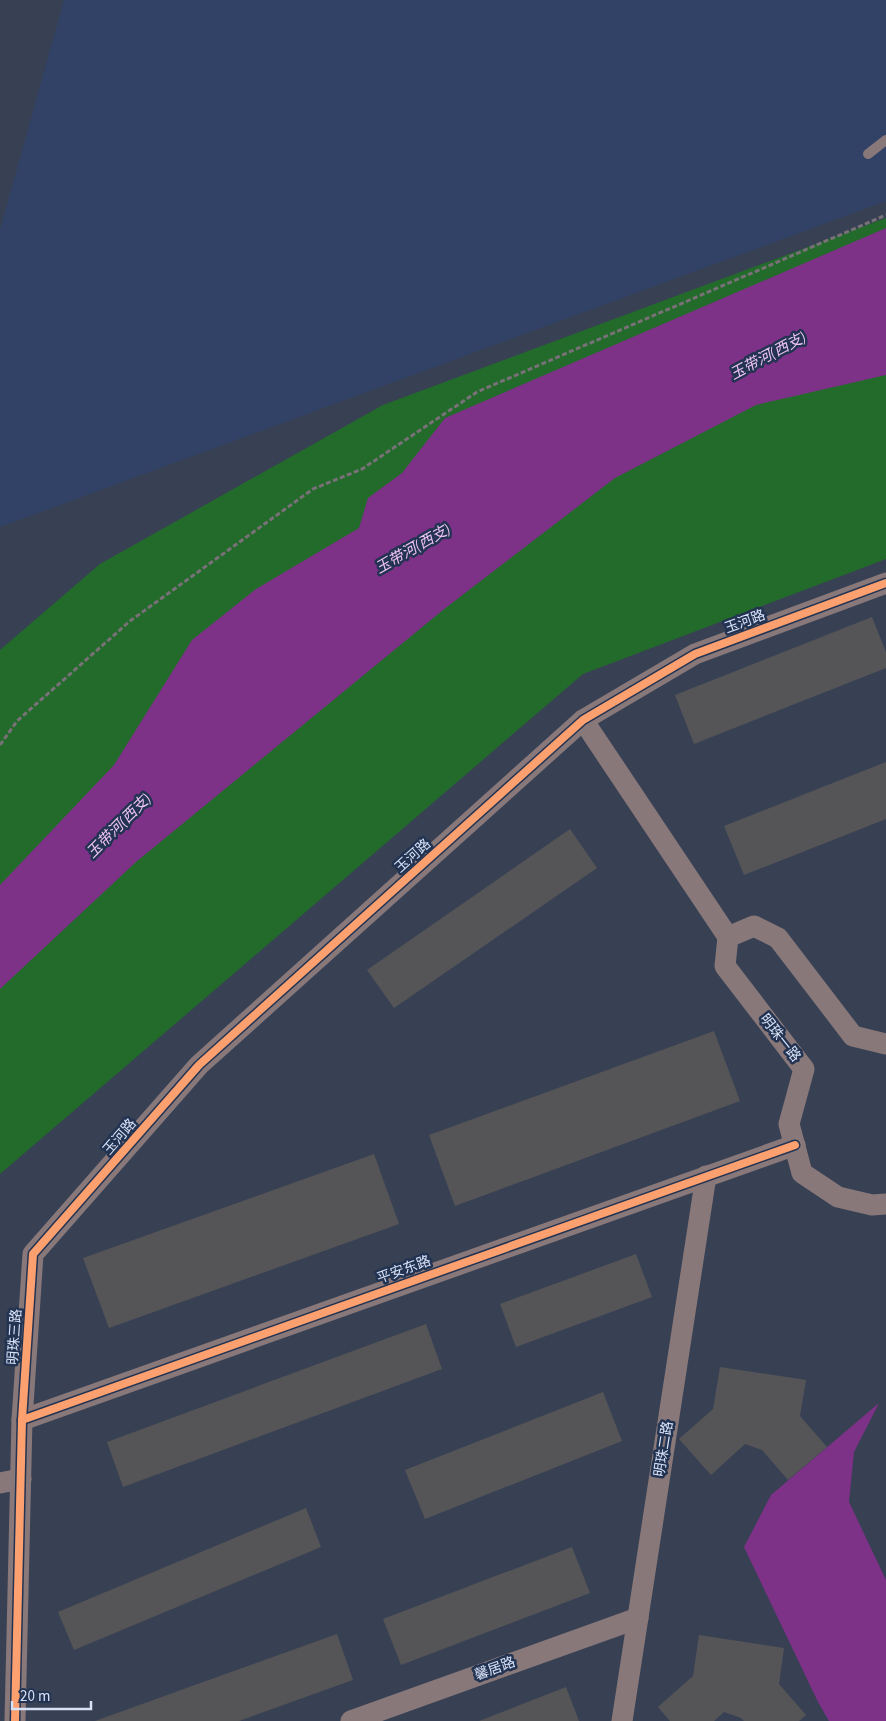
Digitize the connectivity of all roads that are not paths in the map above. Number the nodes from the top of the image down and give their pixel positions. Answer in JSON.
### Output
{"nodes":[{"id":1,"x":886,"y":140,"type":"edge"},
{"id":2,"x":868,"y":154,"type":"dead end"},
{"id":3,"x":886,"y":583,"type":"edge"},
{"id":4,"x":583,"y":720,"type":"junction"},
{"id":5,"x":728,"y":937,"type":"junction"},
{"id":6,"x":886,"y":1044,"type":"edge"},
{"id":7,"x":794,"y":1145,"type":"junction"},
{"id":8,"x":706,"y":1176,"type":"junction"},
{"id":9,"x":886,"y":1204,"type":"edge"},
{"id":10,"x":33,"y":1254,"type":"joint"},
{"id":11,"x":22,"y":1420,"type":"junction"},
{"id":12,"x":10,"y":1481,"type":"edge"},
{"id":13,"x":638,"y":1618,"type":"junction"},
{"id":14,"x":15,"y":1721,"type":"edge"},
{"id":15,"x":351,"y":1721,"type":"edge"},
{"id":16,"x":622,"y":1721,"type":"edge"}],
"edges":[{"from":1,"to":2,"type":"lane"},
{"from":3,"to":4,"type":"street","name":"玉河路"},
{"from":4,"to":5,"type":"street"},
{"from":4,"to":10,"type":"street","name":"玉河路"},
{"from":5,"to":6,"type":"street"},
{"from":5,"to":7,"type":"street","name":"明珠一路"},
{"from":7,"to":8,"type":"street","name":"平安东路"},
{"from":7,"to":9,"type":"street","name":"明珠一路"},
{"from":8,"to":11,"type":"street","name":"平安东路"},
{"from":8,"to":13,"type":"street","name":"明珠二路"},
{"from":10,"to":11,"type":"street","name":"明珠三路"},
{"from":11,"to":12,"type":"street","name":"明珠三路"},
{"from":12,"to":14,"type":"street","name":"明珠三路"},
{"from":13,"to":15,"type":"street","name":"馨居路"},
{"from":13,"to":16,"type":"street","name":"明珠二路"}]}
